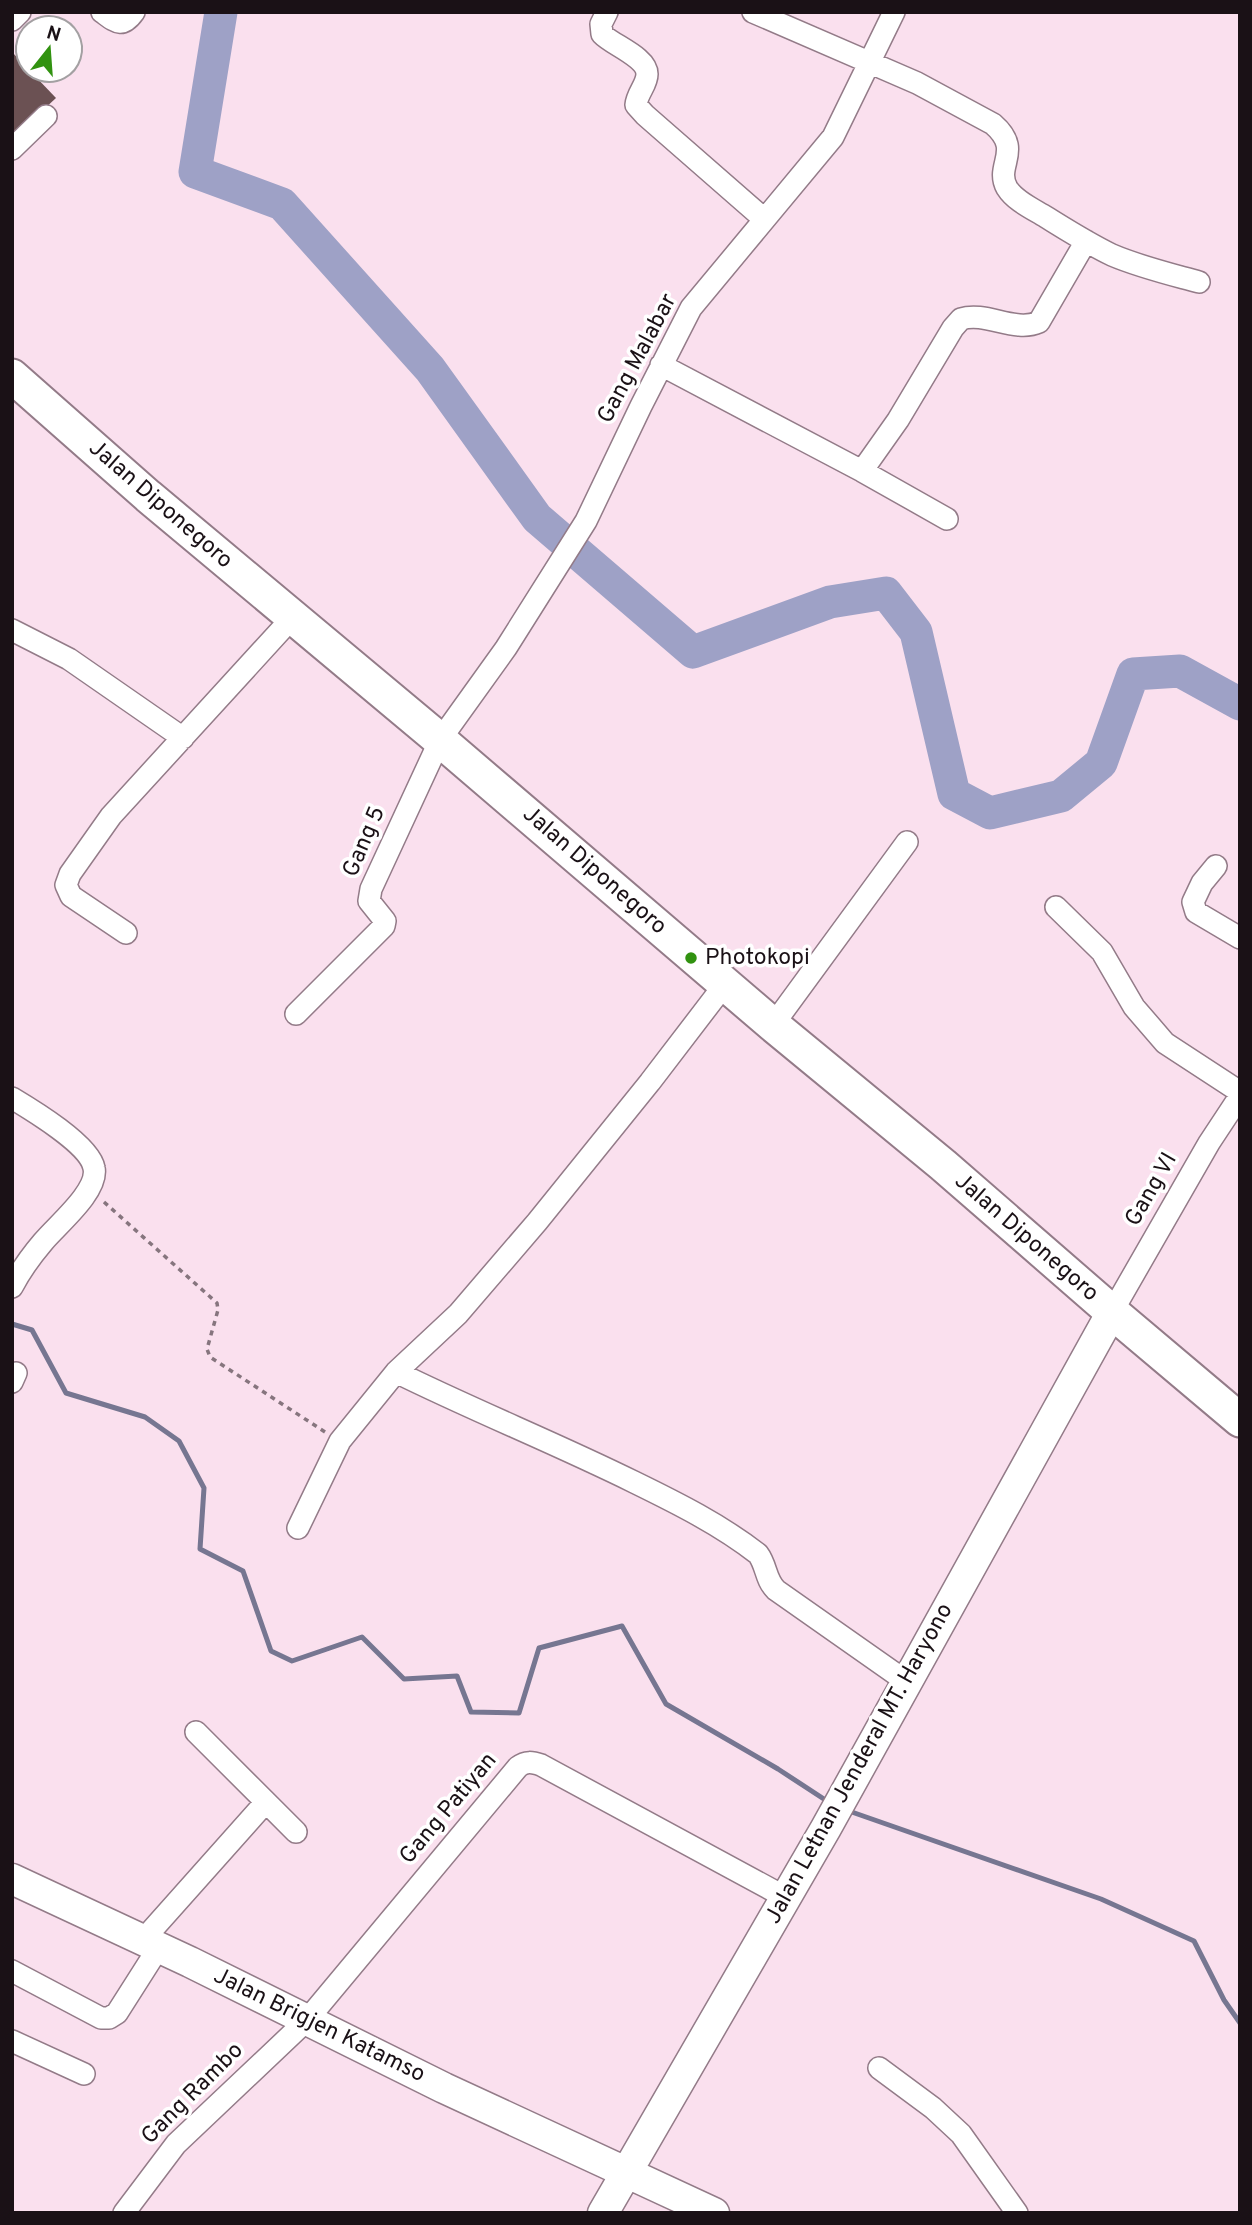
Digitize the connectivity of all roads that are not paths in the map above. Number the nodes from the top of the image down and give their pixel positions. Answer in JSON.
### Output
{"nodes":[{"id":1,"x":20,"y":12,"type":"edge"},
{"id":2,"x":103,"y":12,"type":"edge"},
{"id":3,"x":134,"y":12,"type":"edge"},
{"id":4,"x":607,"y":12,"type":"edge"},
{"id":5,"x":753,"y":12,"type":"edge"},
{"id":6,"x":894,"y":12,"type":"edge"},
{"id":7,"x":12,"y":20,"type":"edge"},
{"id":8,"x":870,"y":62,"type":"junction"},
{"id":9,"x":46,"y":116,"type":"dead end"},
{"id":10,"x":12,"y":149,"type":"edge"},
{"id":11,"x":764,"y":219,"type":"junction"},
{"id":12,"x":1086,"y":241,"type":"junction"},
{"id":13,"x":1199,"y":282,"type":"dead end"},
{"id":14,"x":661,"y":365,"type":"junction"},
{"id":15,"x":12,"y":376,"type":"edge"},
{"id":16,"x":862,"y":471,"type":"junction"},
{"id":17,"x":947,"y":519,"type":"dead end"},
{"id":18,"x":292,"y":618,"type":"junction"},
{"id":19,"x":12,"y":630,"type":"edge"},
{"id":20,"x":183,"y":738,"type":"junction"},
{"id":21,"x":440,"y":740,"type":"junction"},
{"id":22,"x":906,"y":842,"type":"dead end"},
{"id":23,"x":1216,"y":866,"type":"dead end"},
{"id":24,"x":1055,"y":907,"type":"dead end"},
{"id":25,"x":126,"y":933,"type":"dead end"},
{"id":26,"x":1240,"y":938,"type":"edge"},
{"id":27,"x":725,"y":984,"type":"junction"},
{"id":28,"x":296,"y":1014,"type":"dead end"},
{"id":29,"x":773,"y":1026,"type":"junction"},
{"id":30,"x":1240,"y":1094,"type":"edge"},
{"id":31,"x":12,"y":1098,"type":"edge"},
{"id":32,"x":12,"y":1287,"type":"edge"},
{"id":33,"x":1112,"y":1312,"type":"junction"},
{"id":34,"x":396,"y":1372,"type":"junction"},
{"id":35,"x":1240,"y":1420,"type":"edge"},
{"id":36,"x":299,"y":1528,"type":"dead end"},
{"id":37,"x":907,"y":1682,"type":"junction"},
{"id":38,"x":196,"y":1732,"type":"dead end"},
{"id":39,"x":265,"y":1803,"type":"junction"},
{"id":40,"x":296,"y":1832,"type":"dead end"},
{"id":41,"x":12,"y":1878,"type":"edge"},
{"id":42,"x":785,"y":1897,"type":"junction"},
{"id":43,"x":151,"y":1943,"type":"junction"},
{"id":44,"x":12,"y":1971,"type":"edge"},
{"id":45,"x":307,"y":2020,"type":"junction"},
{"id":46,"x":12,"y":2041,"type":"edge"},
{"id":47,"x":879,"y":2068,"type":"dead end"},
{"id":48,"x":85,"y":2074,"type":"dead end"},
{"id":49,"x":626,"y":2172,"type":"junction"},
{"id":50,"x":124,"y":2213,"type":"edge"},
{"id":51,"x":603,"y":2213,"type":"edge"},
{"id":52,"x":713,"y":2213,"type":"edge"},
{"id":53,"x":1017,"y":2213,"type":"edge"}],
"edges":[{"from":1,"to":7,"type":"street"},
{"from":2,"to":3,"type":"street"},
{"from":4,"to":11,"type":"street"},
{"from":5,"to":8,"type":"street"},
{"from":6,"to":8,"type":"street","name":"Gang Malabar"},
{"from":8,"to":11,"type":"street","name":"Gang Malabar"},
{"from":8,"to":12,"type":"street"},
{"from":9,"to":10,"type":"street"},
{"from":11,"to":14,"type":"street","name":"Gang Malabar"},
{"from":12,"to":13,"type":"street"},
{"from":12,"to":16,"type":"street"},
{"from":14,"to":16,"type":"street"},
{"from":14,"to":21,"type":"street","name":"Gang Malabar"},
{"from":15,"to":18,"type":"main road","name":"Jalan Diponegoro"},
{"from":16,"to":17,"type":"street"},
{"from":18,"to":20,"type":"street"},
{"from":18,"to":21,"type":"main road","name":"Jalan Diponegoro"},
{"from":19,"to":20,"type":"street"},
{"from":20,"to":25,"type":"street"},
{"from":21,"to":27,"type":"main road","name":"Jalan Diponegoro"},
{"from":21,"to":28,"type":"street","name":"Gang 5"},
{"from":22,"to":29,"type":"street"},
{"from":23,"to":26,"type":"street"},
{"from":24,"to":30,"type":"street"},
{"from":27,"to":29,"type":"main road","name":"Jalan Diponegoro"},
{"from":27,"to":34,"type":"street"},
{"from":29,"to":33,"type":"main road","name":"Jalan Diponegoro"},
{"from":30,"to":33,"type":"street","name":"Gang VI"},
{"from":31,"to":32,"type":"street"},
{"from":33,"to":35,"type":"main road","name":"Jalan Diponegoro"},
{"from":33,"to":37,"type":"main road","name":"Jalan Letnan Jenderal MT. Haryono"},
{"from":34,"to":36,"type":"street"},
{"from":34,"to":37,"type":"street"},
{"from":37,"to":42,"type":"main road","name":"Jalan Letnan Jenderal MT. Haryono"},
{"from":38,"to":39,"type":"street"},
{"from":39,"to":40,"type":"street"},
{"from":39,"to":43,"type":"street"},
{"from":41,"to":43,"type":"main road","name":"Jalan Brigjen Katamso"},
{"from":42,"to":45,"type":"street","name":"Gang Patiyan"},
{"from":42,"to":49,"type":"main road","name":"Jalan Letnan Jenderal MT. Haryono"},
{"from":43,"to":44,"type":"street"},
{"from":43,"to":45,"type":"main road","name":"Jalan Brigjen Katamso"},
{"from":45,"to":49,"type":"main road","name":"Jalan Brigjen Katamso"},
{"from":45,"to":50,"type":"street","name":"Gang Rambo"},
{"from":46,"to":48,"type":"street"},
{"from":47,"to":53,"type":"street"},
{"from":49,"to":51,"type":"main road","name":"Jalan Letnan Jenderal MT. Haryono"},
{"from":49,"to":52,"type":"main road","name":"Jalan Brigjen Katamso"}]}
